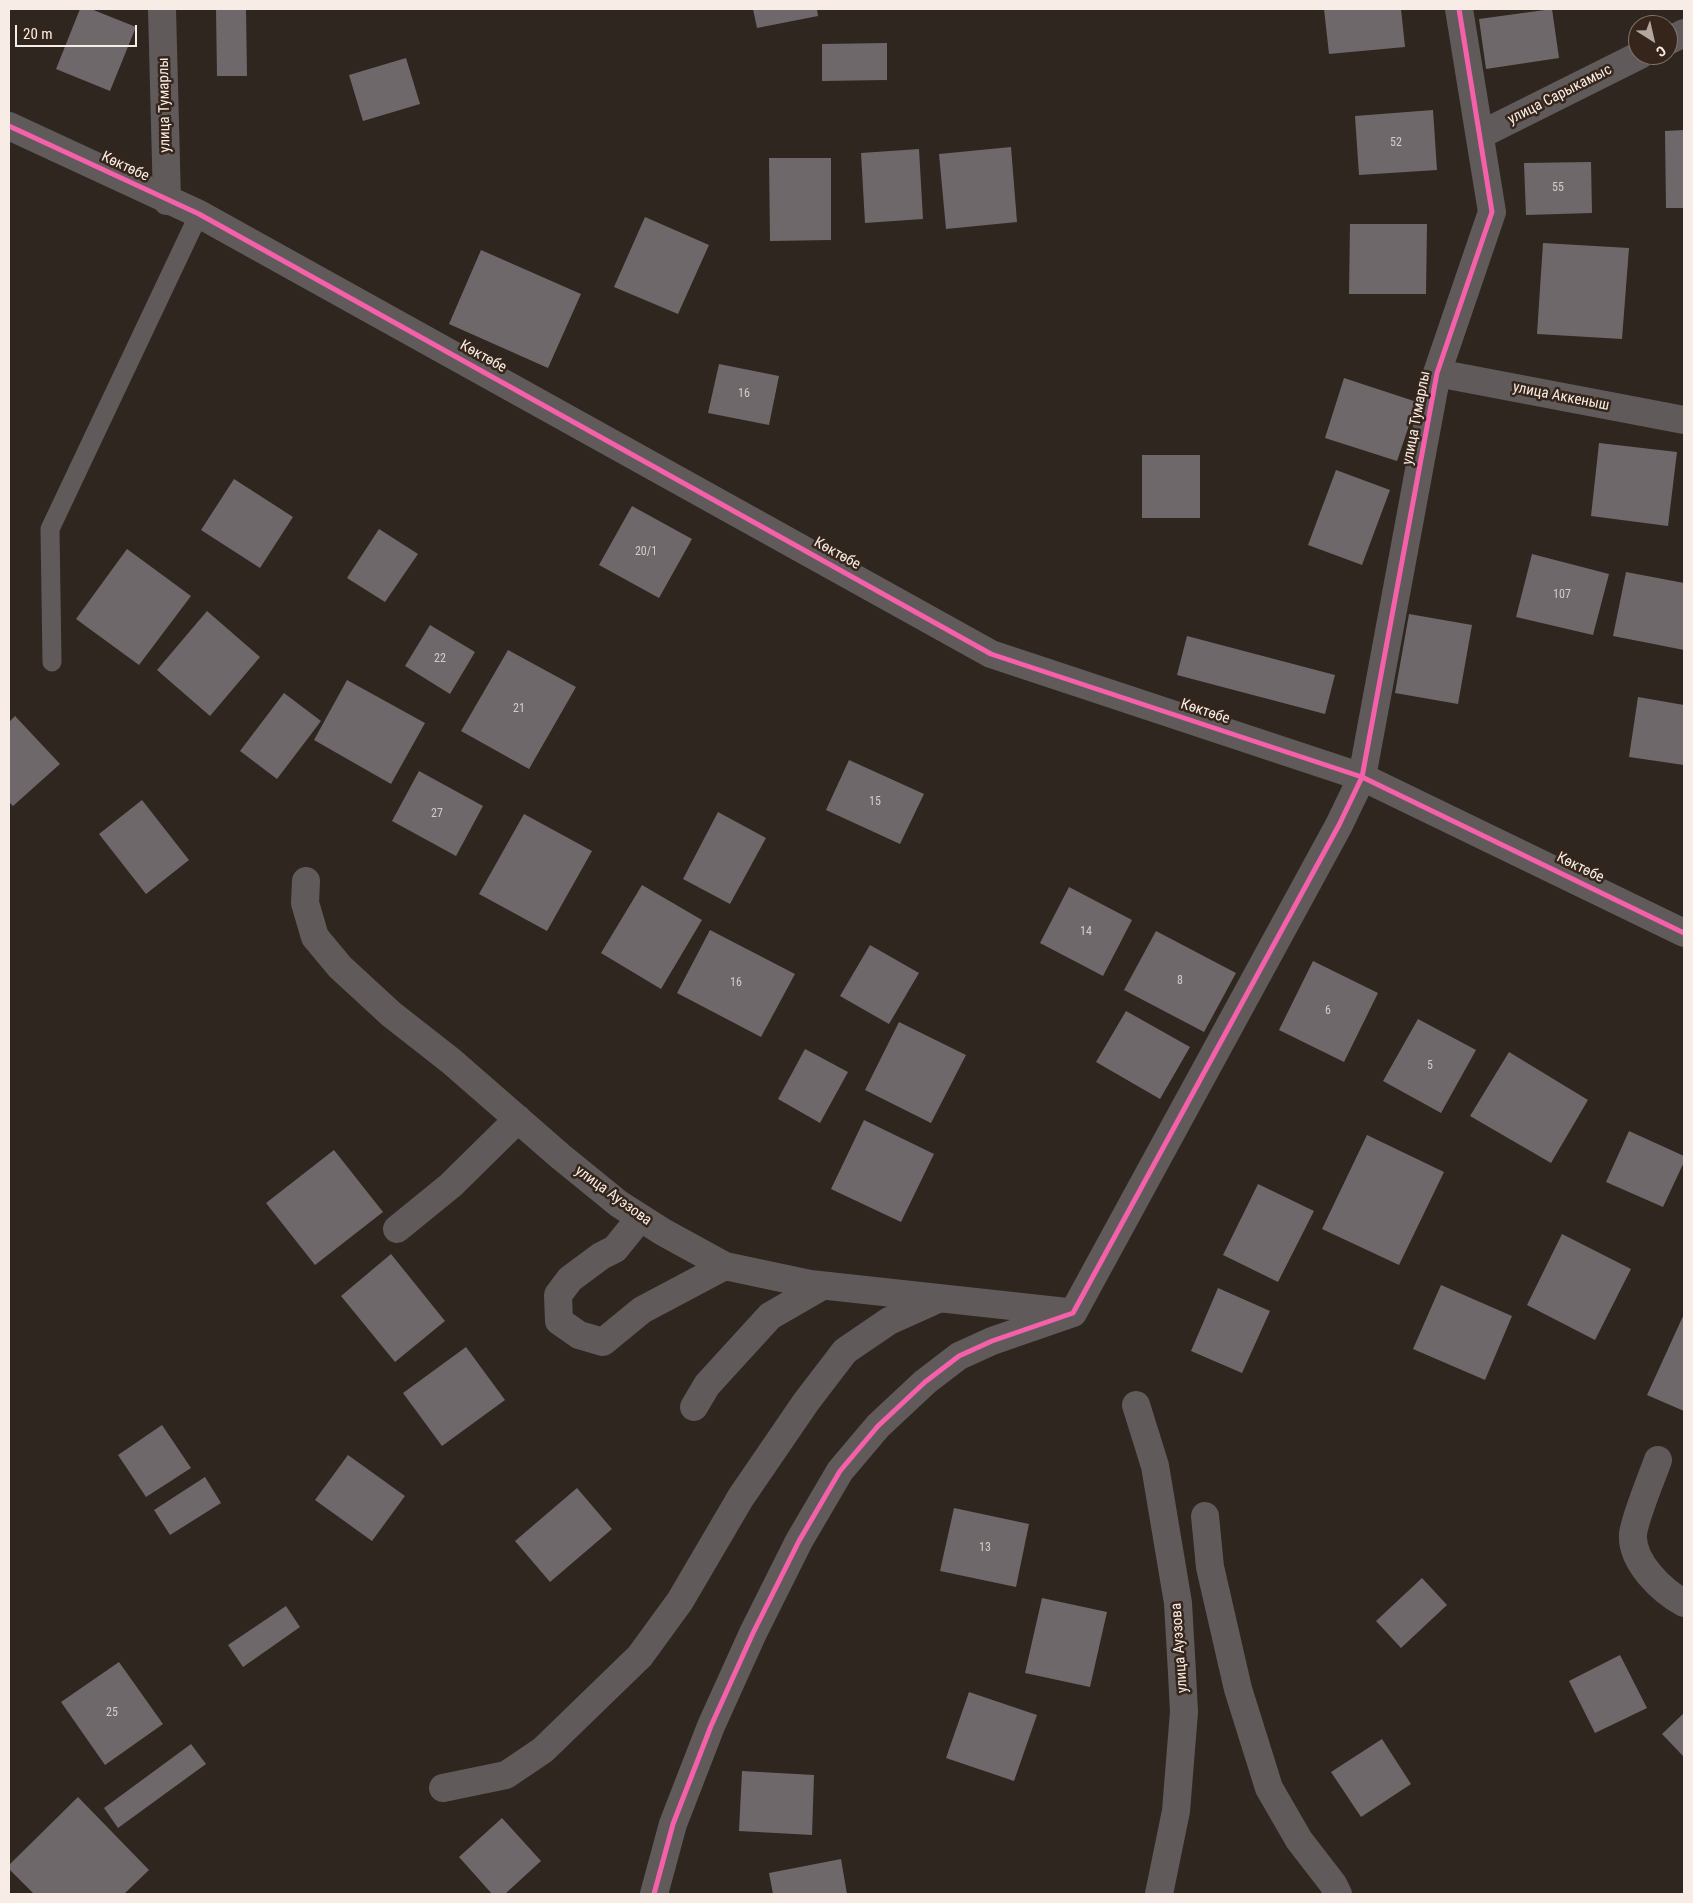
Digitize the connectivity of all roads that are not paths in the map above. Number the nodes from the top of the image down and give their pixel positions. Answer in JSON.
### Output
{"nodes":[{"id":1,"x":162,"y":9,"type":"edge"},
{"id":2,"x":1459,"y":9,"type":"edge"},
{"id":3,"x":1628,"y":61,"type":"edge"},
{"id":4,"x":9,"y":126,"type":"edge"},
{"id":5,"x":1480,"y":135,"type":"junction"},
{"id":6,"x":167,"y":201,"type":"junction"},
{"id":7,"x":199,"y":214,"type":"junction"},
{"id":8,"x":1438,"y":373,"type":"junction"},
{"id":9,"x":1684,"y":420,"type":"edge"},
{"id":10,"x":52,"y":662,"type":"dead end"},
{"id":11,"x":1362,"y":777,"type":"junction"},
{"id":12,"x":306,"y":881,"type":"dead end"},
{"id":13,"x":1684,"y":933,"type":"edge"},
{"id":14,"x":518,"y":1119,"type":"junction"},
{"id":15,"x":640,"y":1218,"type":"junction"},
{"id":16,"x":397,"y":1229,"type":"dead end"},
{"id":17,"x":725,"y":1266,"type":"junction"},
{"id":18,"x":822,"y":1286,"type":"junction"},
{"id":19,"x":940,"y":1298,"type":"junction"},
{"id":20,"x":1073,"y":1313,"type":"junction"},
{"id":21,"x":1136,"y":1405,"type":"dead end"},
{"id":22,"x":694,"y":1407,"type":"dead end"},
{"id":23,"x":1658,"y":1460,"type":"dead end"},
{"id":24,"x":1205,"y":1516,"type":"dead end"},
{"id":25,"x":1684,"y":1603,"type":"edge"},
{"id":26,"x":442,"y":1788,"type":"dead end"},
{"id":27,"x":654,"y":1894,"type":"edge"},
{"id":28,"x":1159,"y":1894,"type":"edge"},
{"id":29,"x":1338,"y":1894,"type":"edge"}],
"edges":[{"from":1,"to":6,"type":"street","name":"улица Тумарлы"},
{"from":2,"to":5,"type":"street","name":"улица Тумарлы"},
{"from":3,"to":5,"type":"street","name":"улица Сарыкамыс"},
{"from":4,"to":6,"type":"street","name":"Көктөбе"},
{"from":5,"to":8,"type":"street","name":"улица Тумарлы"},
{"from":6,"to":7,"type":"street","name":"Көктөбе"},
{"from":7,"to":10,"type":"lane"},
{"from":7,"to":11,"type":"street","name":"Көктөбе"},
{"from":8,"to":9,"type":"street","name":"улица Аккеныш"},
{"from":8,"to":11,"type":"street","name":"улица Тумарлы"},
{"from":11,"to":13,"type":"street","name":"Көктөбе"},
{"from":11,"to":20,"type":"street","name":"улица Тумарлы"},
{"from":12,"to":14,"type":"street","name":"улица Ауэзова"},
{"from":14,"to":15,"type":"street","name":"улица Ауэзова"},
{"from":14,"to":16,"type":"street"},
{"from":15,"to":17,"type":"street","name":"улица Ауэзова"},
{"from":15,"to":17,"type":"street"},
{"from":17,"to":18,"type":"street","name":"улица Ауэзова"},
{"from":18,"to":19,"type":"street","name":"улица Ауэзова"},
{"from":18,"to":22,"type":"street"},
{"from":19,"to":20,"type":"street","name":"улица Ауэзова"},
{"from":19,"to":26,"type":"street"},
{"from":20,"to":27,"type":"street"},
{"from":21,"to":28,"type":"street","name":"улица Ауэзова"},
{"from":23,"to":25,"type":"street"},
{"from":24,"to":29,"type":"street"}]}
